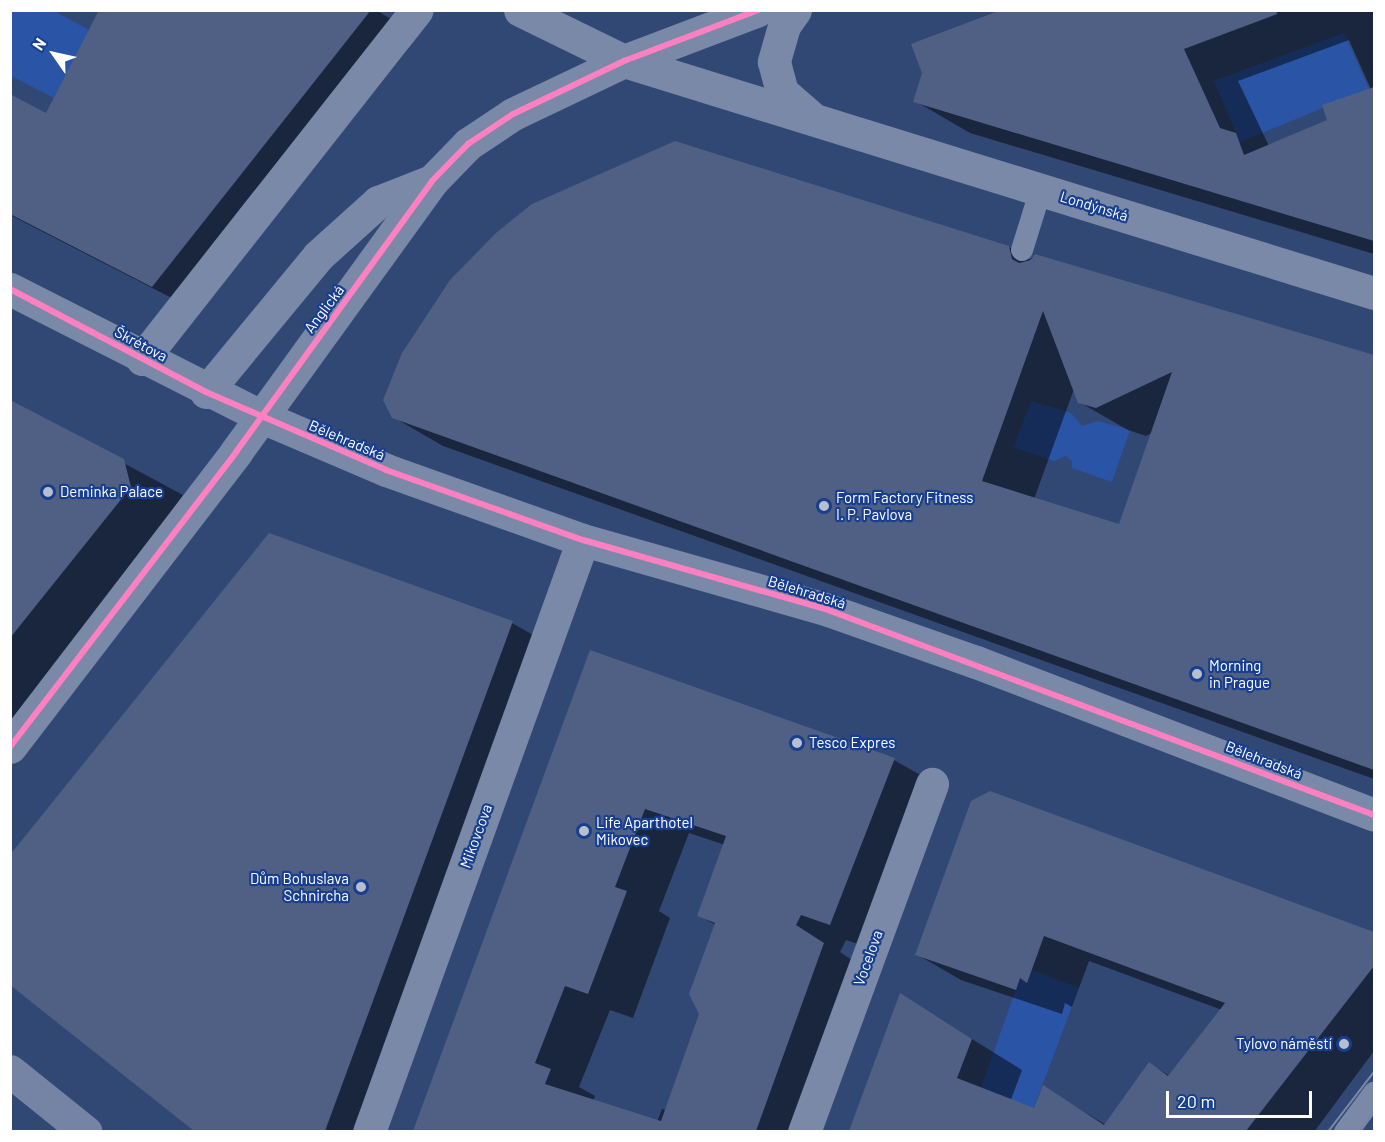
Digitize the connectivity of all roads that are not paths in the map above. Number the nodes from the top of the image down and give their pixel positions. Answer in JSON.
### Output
{"nodes":[{"id":1,"x":417,"y":10,"type":"edge"},
{"id":2,"x":520,"y":10,"type":"edge"},
{"id":3,"x":758,"y":10,"type":"edge"},
{"id":4,"x":795,"y":10,"type":"edge"},
{"id":5,"x":624,"y":61,"type":"junction"},
{"id":6,"x":813,"y":119,"type":"junction"},
{"id":7,"x":432,"y":181,"type":"junction"},
{"id":8,"x":1041,"y":189,"type":"junction"},
{"id":9,"x":1022,"y":250,"type":"dead end"},
{"id":10,"x":10,"y":289,"type":"edge"},
{"id":11,"x":1374,"y":293,"type":"edge"},
{"id":12,"x":142,"y":358,"type":"junction"},
{"id":13,"x":206,"y":392,"type":"junction"},
{"id":14,"x":262,"y":417,"type":"junction"},
{"id":15,"x":583,"y":540,"type":"junction"},
{"id":16,"x":10,"y":747,"type":"edge"},
{"id":17,"x":932,"y":784,"type":"dead end"},
{"id":18,"x":1374,"y":815,"type":"edge"},
{"id":19,"x":10,"y":1071,"type":"edge"},
{"id":20,"x":1374,"y":1093,"type":"edge"},
{"id":21,"x":86,"y":1131,"type":"edge"},
{"id":22,"x":369,"y":1131,"type":"edge"},
{"id":23,"x":804,"y":1131,"type":"edge"},
{"id":24,"x":1345,"y":1131,"type":"edge"}],
"edges":[{"from":1,"to":12,"type":"street"},
{"from":2,"to":5,"type":"street","name":"Londýnská"},
{"from":3,"to":5,"type":"street","name":"Anglická"},
{"from":4,"to":6,"type":"street","name":"Londýnská"},
{"from":5,"to":6,"type":"street","name":"Londýnská"},
{"from":5,"to":7,"type":"street","name":"Anglická"},
{"from":6,"to":8,"type":"street","name":"Londýnská"},
{"from":7,"to":13,"type":"street"},
{"from":7,"to":14,"type":"street","name":"Anglická"},
{"from":8,"to":9,"type":"lane"},
{"from":8,"to":11,"type":"street","name":"Londýnská"},
{"from":10,"to":12,"type":"street","name":"Škrétova"},
{"from":12,"to":13,"type":"street","name":"Škrétova"},
{"from":13,"to":14,"type":"street","name":"Škrétova"},
{"from":14,"to":15,"type":"street","name":"Bělehradská"},
{"from":14,"to":16,"type":"street","name":"Anglická"},
{"from":15,"to":18,"type":"street","name":"Bělehradská"},
{"from":15,"to":22,"type":"street","name":"Mikovcova"},
{"from":17,"to":23,"type":"street","name":"Vocelova"},
{"from":19,"to":21,"type":"main road"},
{"from":20,"to":24,"type":"lane"}]}
